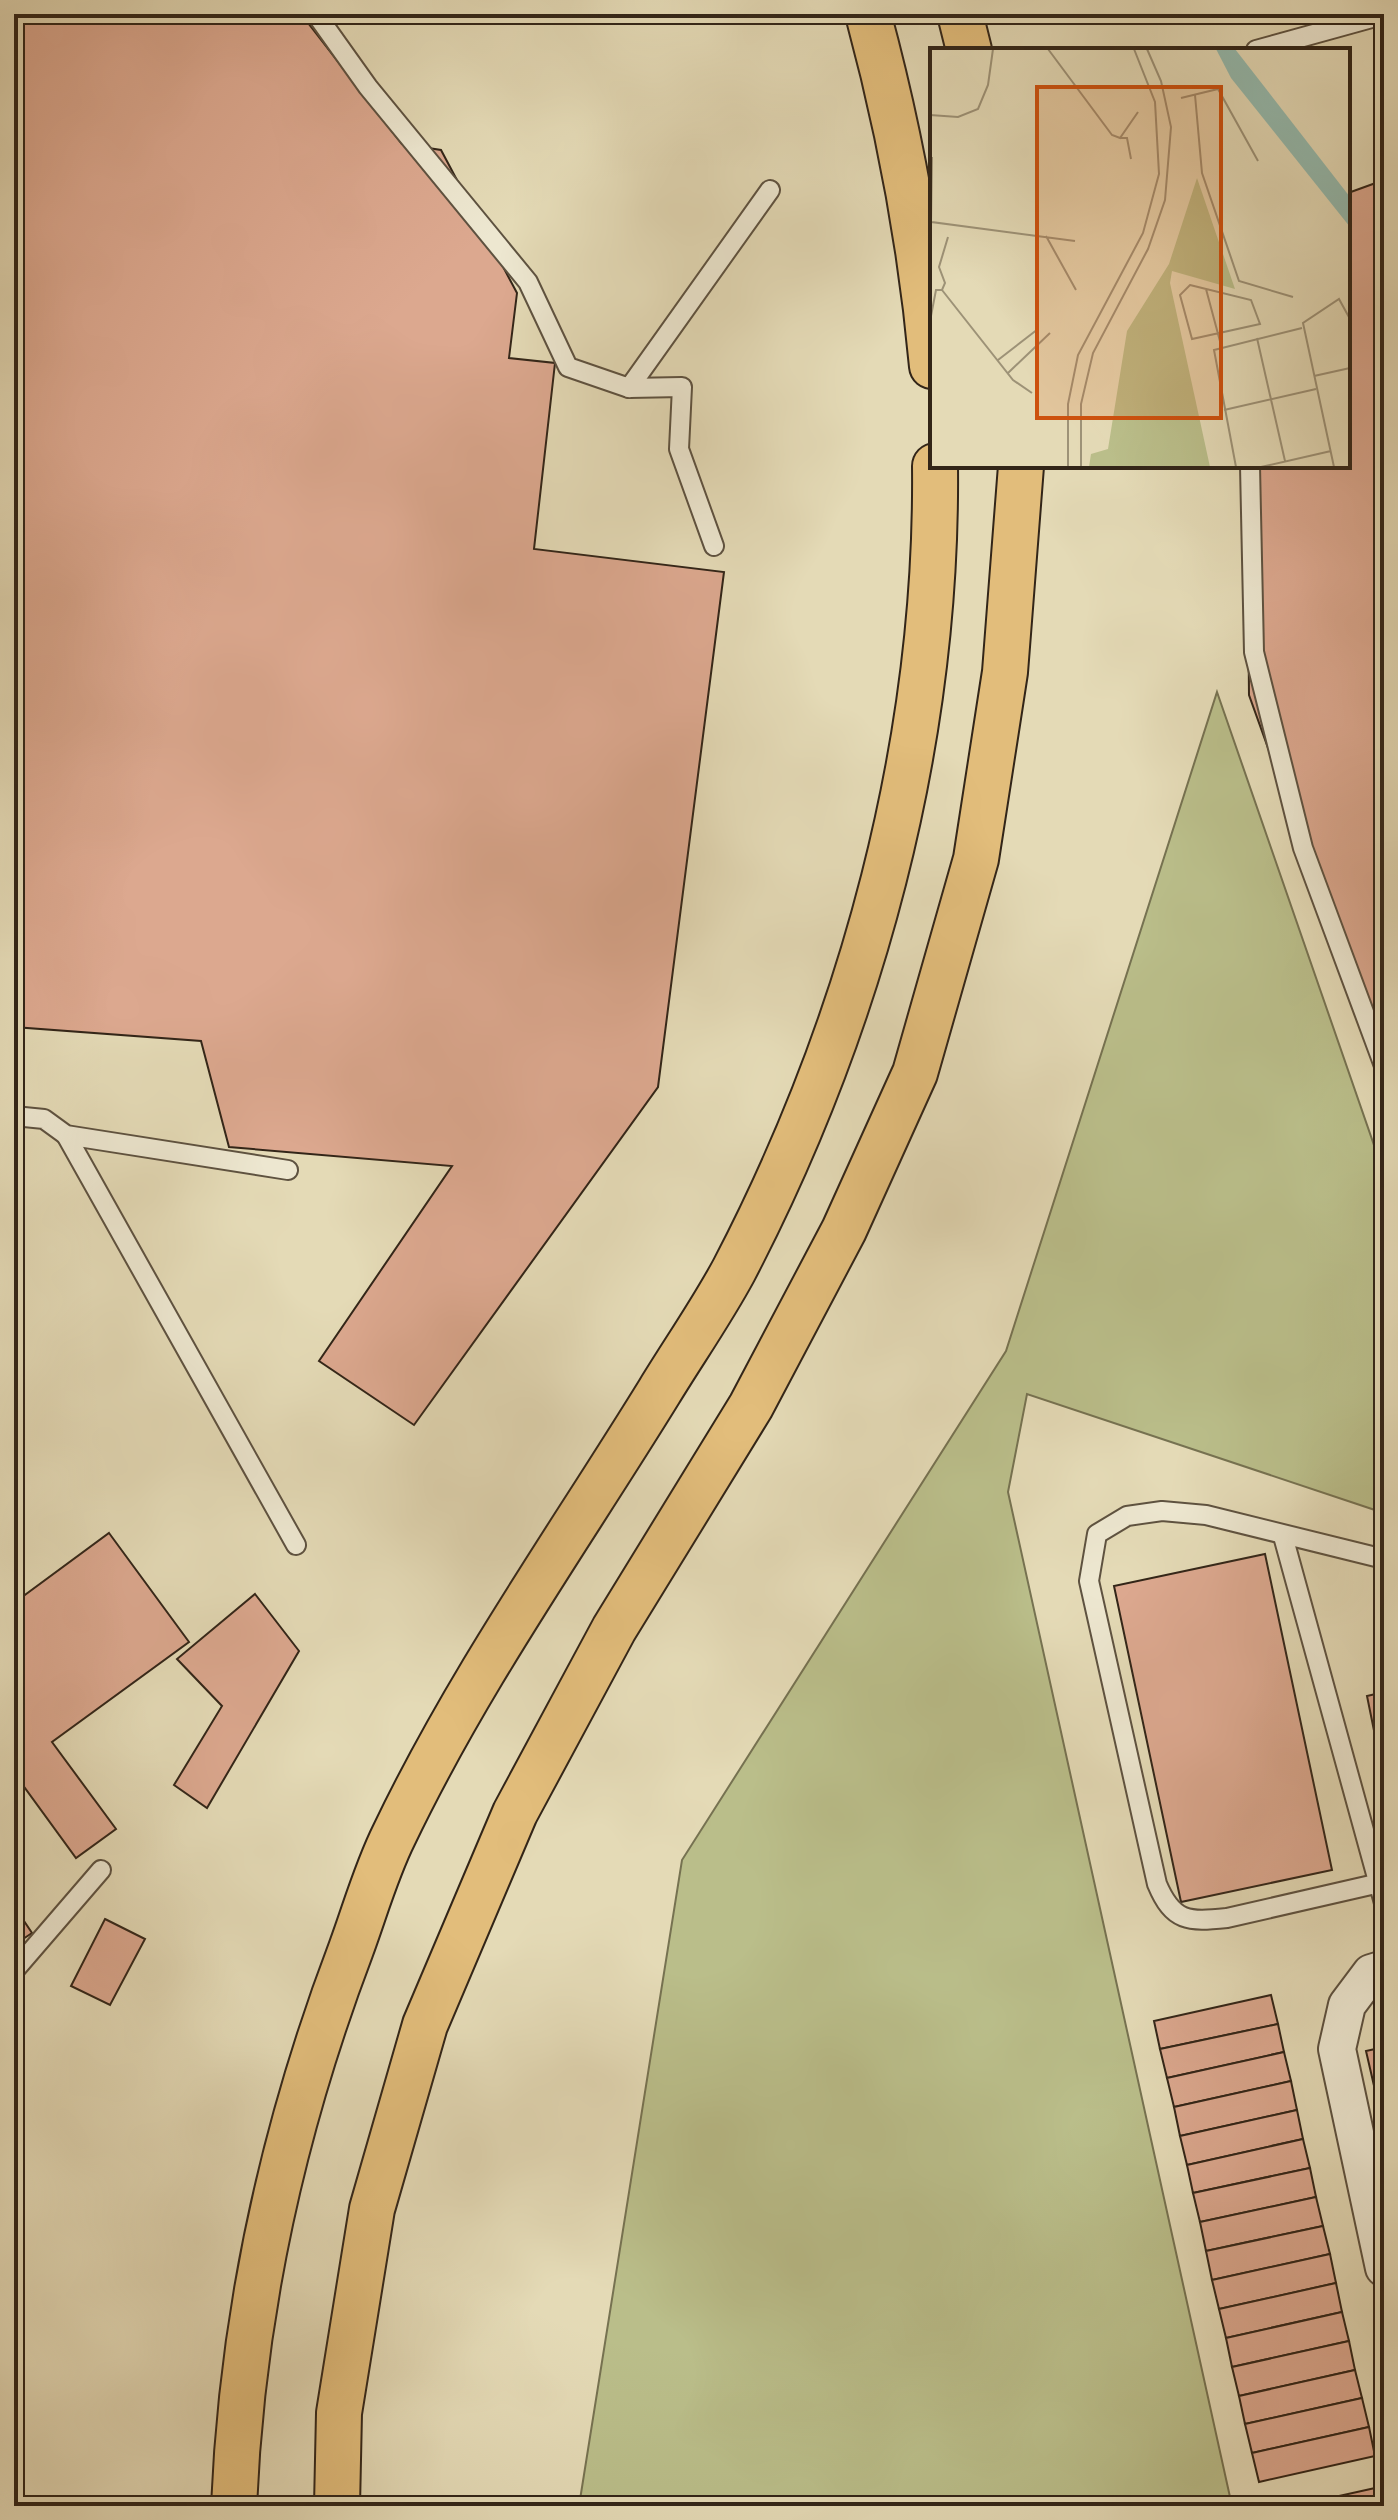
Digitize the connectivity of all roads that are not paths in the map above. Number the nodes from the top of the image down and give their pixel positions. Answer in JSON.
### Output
{"nodes":[{"id":1,"x":316,"y":14,"type":"edge"},
{"id":2,"x":868,"y":14,"type":"edge"},
{"id":3,"x":960,"y":14,"type":"edge"},
{"id":4,"x":1384,"y":22,"type":"edge"},
{"id":5,"x":968,"y":48,"type":"edge"},
{"id":6,"x":1263,"y":48,"type":"edge"},
{"id":7,"x":770,"y":190,"type":"dead end"},
{"id":8,"x":930,"y":342,"type":"edge"},
{"id":9,"x":629,"y":388,"type":"junction"},
{"id":10,"x":935,"y":468,"type":"edge"},
{"id":11,"x":1021,"y":468,"type":"edge"},
{"id":12,"x":1250,"y":468,"type":"edge"},
{"id":13,"x":714,"y":546,"type":"dead end"},
{"id":14,"x":1384,"y":1066,"type":"edge"},
{"id":15,"x":14,"y":1116,"type":"edge"},
{"id":16,"x":66,"y":1135,"type":"junction"},
{"id":17,"x":288,"y":1170,"type":"dead end"},
{"id":18,"x":1283,"y":1536,"type":"junction"},
{"id":19,"x":296,"y":1545,"type":"dead end"},
{"id":20,"x":1384,"y":1559,"type":"edge"},
{"id":21,"x":101,"y":1870,"type":"dead end"},
{"id":22,"x":1381,"y":1883,"type":"edge"},
{"id":23,"x":1384,"y":1903,"type":"edge"},
{"id":24,"x":1384,"y":1969,"type":"edge"},
{"id":25,"x":14,"y":1971,"type":"edge"},
{"id":26,"x":1384,"y":2268,"type":"edge"},
{"id":27,"x":234,"y":2506,"type":"edge"},
{"id":28,"x":337,"y":2506,"type":"edge"}],
"edges":[{"from":1,"to":9,"type":"lane"},
{"from":2,"to":8,"type":"highway"},
{"from":3,"to":5,"type":"highway"},
{"from":4,"to":6,"type":"lane"},
{"from":7,"to":9,"type":"lane"},
{"from":9,"to":13,"type":"lane"},
{"from":10,"to":27,"type":"highway"},
{"from":11,"to":28,"type":"highway"},
{"from":12,"to":14,"type":"lane"},
{"from":15,"to":16,"type":"lane"},
{"from":16,"to":17,"type":"lane"},
{"from":16,"to":19,"type":"lane"},
{"from":18,"to":20,"type":"lane"},
{"from":18,"to":22,"type":"lane"},
{"from":18,"to":22,"type":"lane"},
{"from":21,"to":25,"type":"lane"},
{"from":22,"to":23,"type":"lane"},
{"from":24,"to":26,"type":"street"}]}
